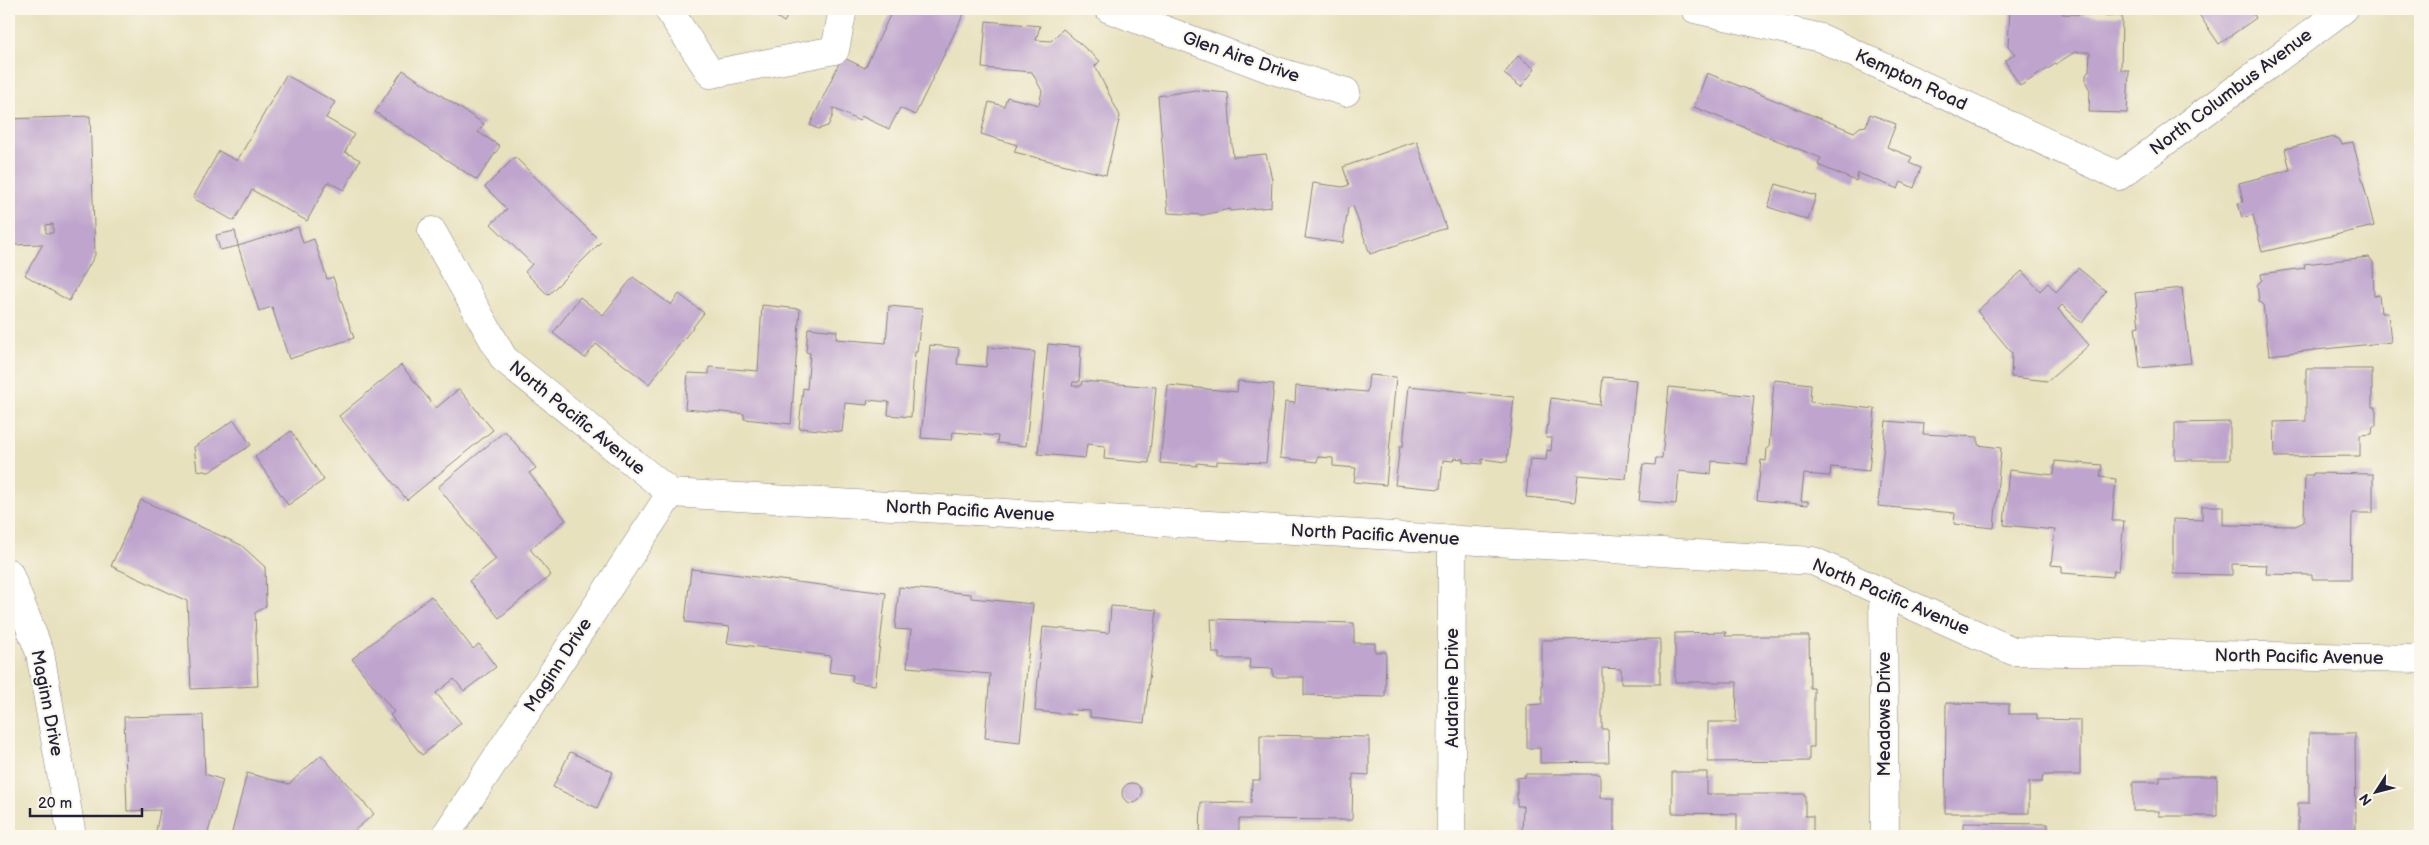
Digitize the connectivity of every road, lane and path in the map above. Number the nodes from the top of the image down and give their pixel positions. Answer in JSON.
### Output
{"nodes":[{"id":1,"x":668,"y":9,"type":"edge"},
{"id":2,"x":843,"y":9,"type":"edge"},
{"id":3,"x":1109,"y":9,"type":"edge"},
{"id":4,"x":1695,"y":9,"type":"edge"},
{"id":5,"x":2344,"y":9,"type":"edge"},
{"id":6,"x":1346,"y":92,"type":"dead end"},
{"id":7,"x":2119,"y":176,"type":"joint"},
{"id":8,"x":432,"y":231,"type":"dead end"},
{"id":9,"x":671,"y":493,"type":"junction"},
{"id":10,"x":1452,"y":540,"type":"junction"},
{"id":11,"x":9,"y":573,"type":"edge"},
{"id":12,"x":1883,"y":592,"type":"junction"},
{"id":13,"x":2420,"y":659,"type":"edge"},
{"id":14,"x":72,"y":836,"type":"edge"},
{"id":15,"x":445,"y":836,"type":"edge"},
{"id":16,"x":1452,"y":836,"type":"edge"},
{"id":17,"x":1885,"y":836,"type":"edge"}],
"edges":[{"from":1,"to":2,"type":"street"},
{"from":3,"to":6,"type":"street","name":"Glen Aire Drive"},
{"from":4,"to":7,"type":"street","name":"Kempton Road"},
{"from":5,"to":7,"type":"street","name":"North Columbus Avenue"},
{"from":8,"to":9,"type":"street","name":"North Pacific Avenue"},
{"from":9,"to":10,"type":"street","name":"North Pacific Avenue"},
{"from":9,"to":15,"type":"street","name":"Maginn Drive"},
{"from":10,"to":12,"type":"street","name":"North Pacific Avenue"},
{"from":10,"to":16,"type":"street","name":"Audraine Drive"},
{"from":11,"to":14,"type":"street","name":"Maginn Drive"},
{"from":12,"to":13,"type":"street","name":"North Pacific Avenue"},
{"from":12,"to":17,"type":"street","name":"Meadows Drive"}]}
